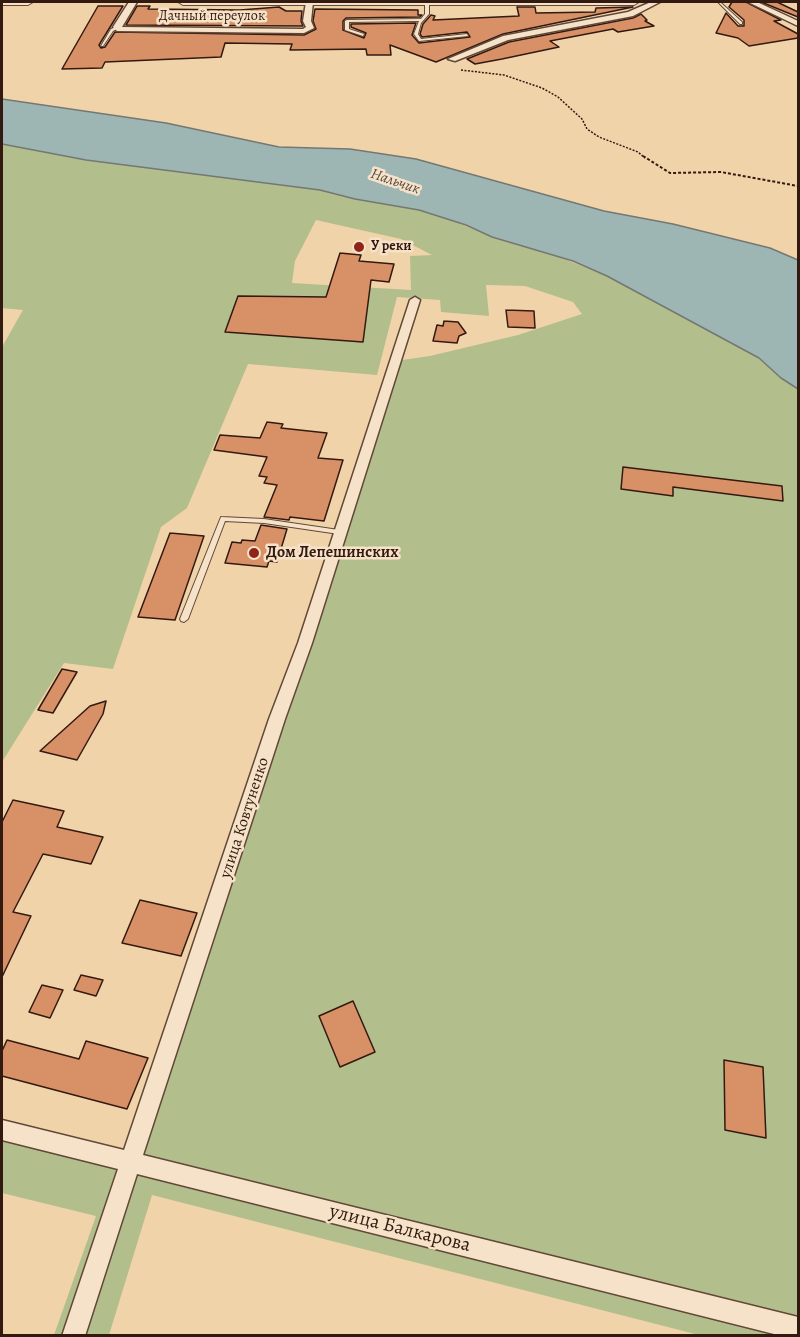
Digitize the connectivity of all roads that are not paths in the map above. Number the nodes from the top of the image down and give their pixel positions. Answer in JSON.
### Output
{"nodes":[{"id":1,"x":2,"y":2,"type":"edge"},
{"id":2,"x":28,"y":2,"type":"edge"},
{"id":3,"x":133,"y":2,"type":"edge"},
{"id":4,"x":183,"y":2,"type":"edge"},
{"id":5,"x":247,"y":2,"type":"edge"},
{"id":6,"x":310,"y":2,"type":"edge"},
{"id":7,"x":361,"y":2,"type":"edge"},
{"id":8,"x":400,"y":2,"type":"edge"},
{"id":9,"x":427,"y":2,"type":"edge"},
{"id":10,"x":634,"y":2,"type":"edge"},
{"id":11,"x":656,"y":2,"type":"edge"},
{"id":12,"x":719,"y":2,"type":"edge"},
{"id":13,"x":752,"y":2,"type":"edge"},
{"id":14,"x":421,"y":20,"type":"junction"},
{"id":15,"x":741,"y":22,"type":"dead end"},
{"id":16,"x":798,"y":24,"type":"edge"},
{"id":17,"x":117,"y":28,"type":"junction"},
{"id":18,"x":363,"y":35,"type":"dead end"},
{"id":19,"x":467,"y":35,"type":"dead end"},
{"id":20,"x":102,"y":45,"type":"dead end"},
{"id":21,"x":452,"y":59,"type":"road end"},
{"id":22,"x":415,"y":300,"type":"dead end"},
{"id":23,"x":339,"y":532,"type":"junction"},
{"id":24,"x":184,"y":619,"type":"dead end"},
{"id":25,"x":2,"y":1130,"type":"edge"},
{"id":26,"x":132,"y":1164,"type":"junction"},
{"id":27,"x":798,"y":1328,"type":"edge"},
{"id":28,"x":73,"y":1335,"type":"edge"}],
"edges":[{"from":1,"to":2,"type":"street"},
{"from":3,"to":17,"type":"street"},
{"from":4,"to":5,"type":"street"},
{"from":5,"to":6,"type":"street"},
{"from":6,"to":7,"type":"street"},
{"from":6,"to":17,"type":"street","name":"Дачный переулок"},
{"from":7,"to":8,"type":"street"},
{"from":8,"to":9,"type":"street"},
{"from":9,"to":10,"type":"street"},
{"from":9,"to":14,"type":"lane"},
{"from":11,"to":21,"type":"street"},
{"from":12,"to":15,"type":"lane"},
{"from":13,"to":16,"type":"street"},
{"from":14,"to":18,"type":"lane"},
{"from":14,"to":19,"type":"lane"},
{"from":17,"to":20,"type":"lane"},
{"from":22,"to":23,"type":"street","name":"улица Ковтуненко"},
{"from":23,"to":24,"type":"lane"},
{"from":23,"to":26,"type":"street","name":"улица Ковтуненко"},
{"from":25,"to":26,"type":"street","name":"улица Балкарова"},
{"from":26,"to":27,"type":"street","name":"улица Балкарова"},
{"from":26,"to":28,"type":"street","name":"улица Ковтуненко"}]}
